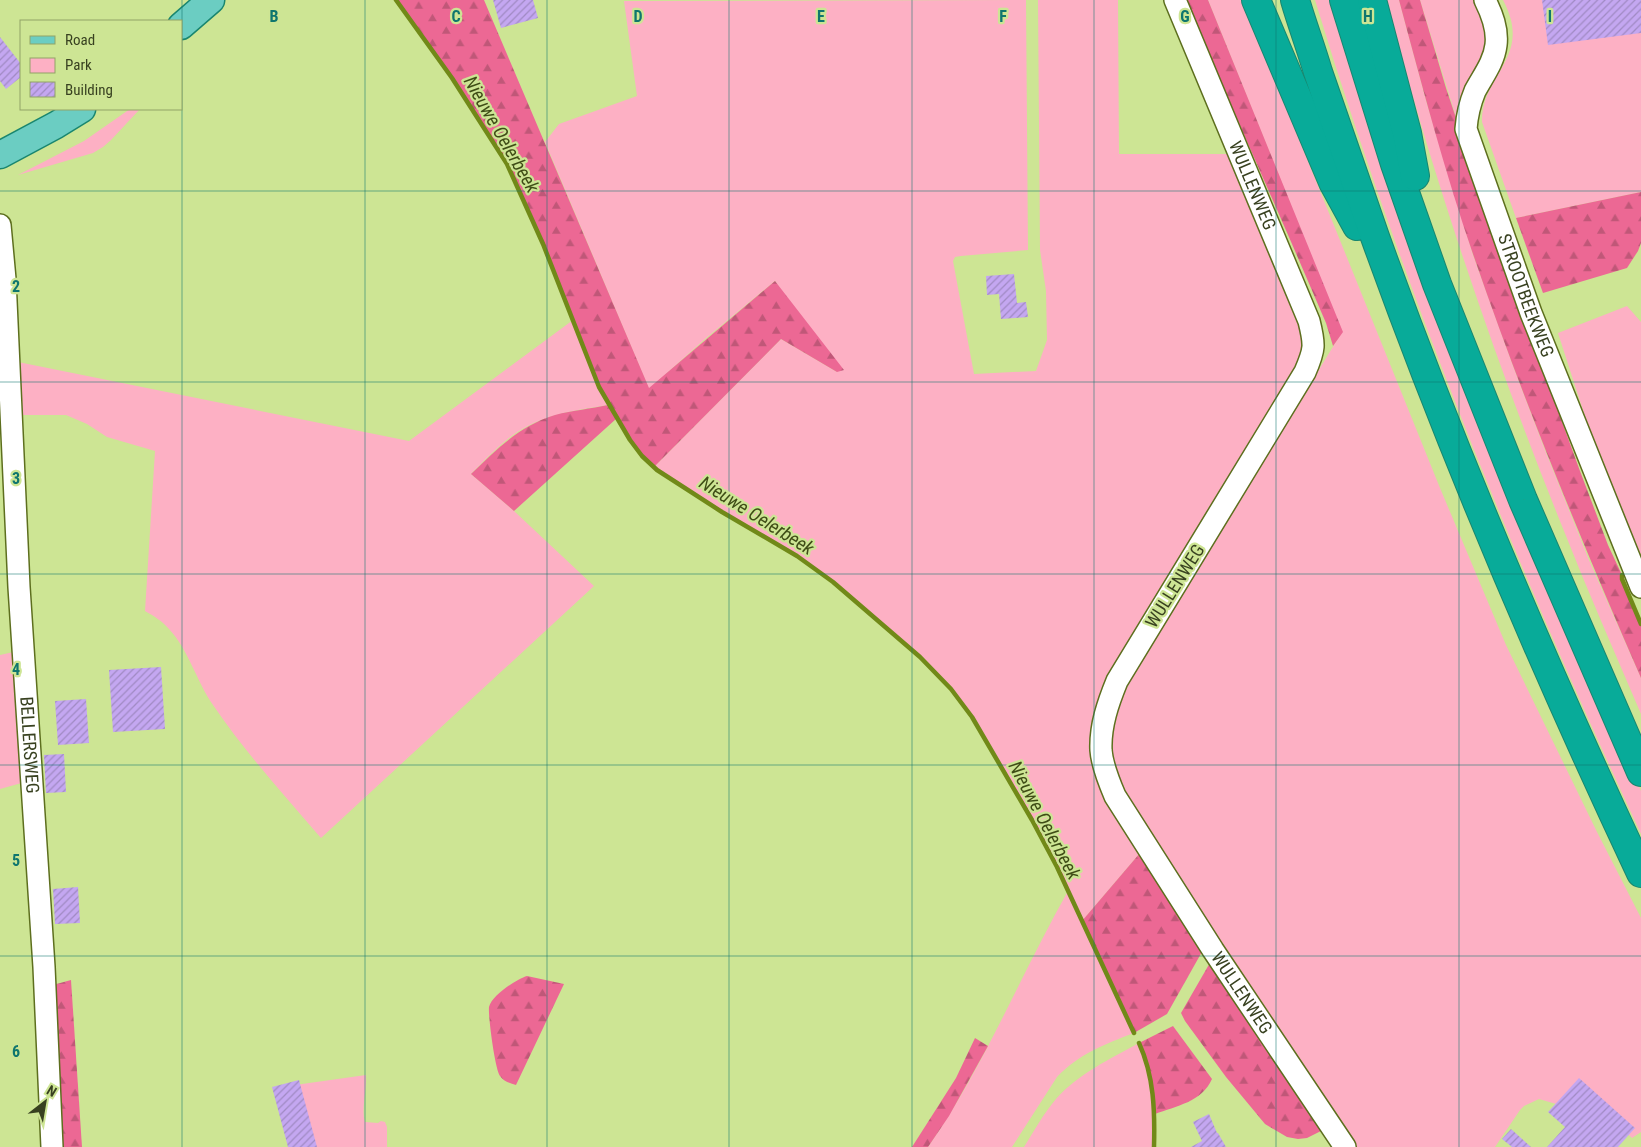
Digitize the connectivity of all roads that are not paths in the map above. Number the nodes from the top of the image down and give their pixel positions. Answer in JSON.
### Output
{"nodes":[{"id":1,"x":211,"y":0,"type":"edge"},
{"id":2,"x":1175,"y":0,"type":"edge"},
{"id":3,"x":1256,"y":0,"type":"edge"},
{"id":4,"x":1295,"y":0,"type":"edge"},
{"id":5,"x":1344,"y":0,"type":"edge"},
{"id":6,"x":1372,"y":0,"type":"edge"},
{"id":7,"x":1485,"y":0,"type":"edge"},
{"id":8,"x":182,"y":25,"type":"edge"},
{"id":9,"x":80,"y":110,"type":"edge"},
{"id":10,"x":0,"y":155,"type":"edge"},
{"id":11,"x":0,"y":225,"type":"edge"},
{"id":12,"x":1438,"y":284,"type":"junction"},
{"id":13,"x":1398,"y":300,"type":"junction"},
{"id":14,"x":1641,"y":587,"type":"edge"},
{"id":15,"x":1641,"y":772,"type":"edge"},
{"id":16,"x":1641,"y":873,"type":"edge"},
{"id":17,"x":52,"y":1147,"type":"edge"},
{"id":18,"x":1345,"y":1147,"type":"edge"}],
"edges":[{"from":1,"to":8,"type":"main road"},
{"from":2,"to":18,"type":"street","name":"WULLENWEG"},
{"from":3,"to":13,"type":"highway"},
{"from":4,"to":13,"type":"highway"},
{"from":5,"to":12,"type":"highway"},
{"from":6,"to":12,"type":"highway"},
{"from":7,"to":14,"type":"street","name":"STROOTBEEKWEG"},
{"from":9,"to":10,"type":"main road"},
{"from":11,"to":17,"type":"street","name":"BELLERSWEG"},
{"from":12,"to":15,"type":"highway"},
{"from":13,"to":16,"type":"highway"}]}
